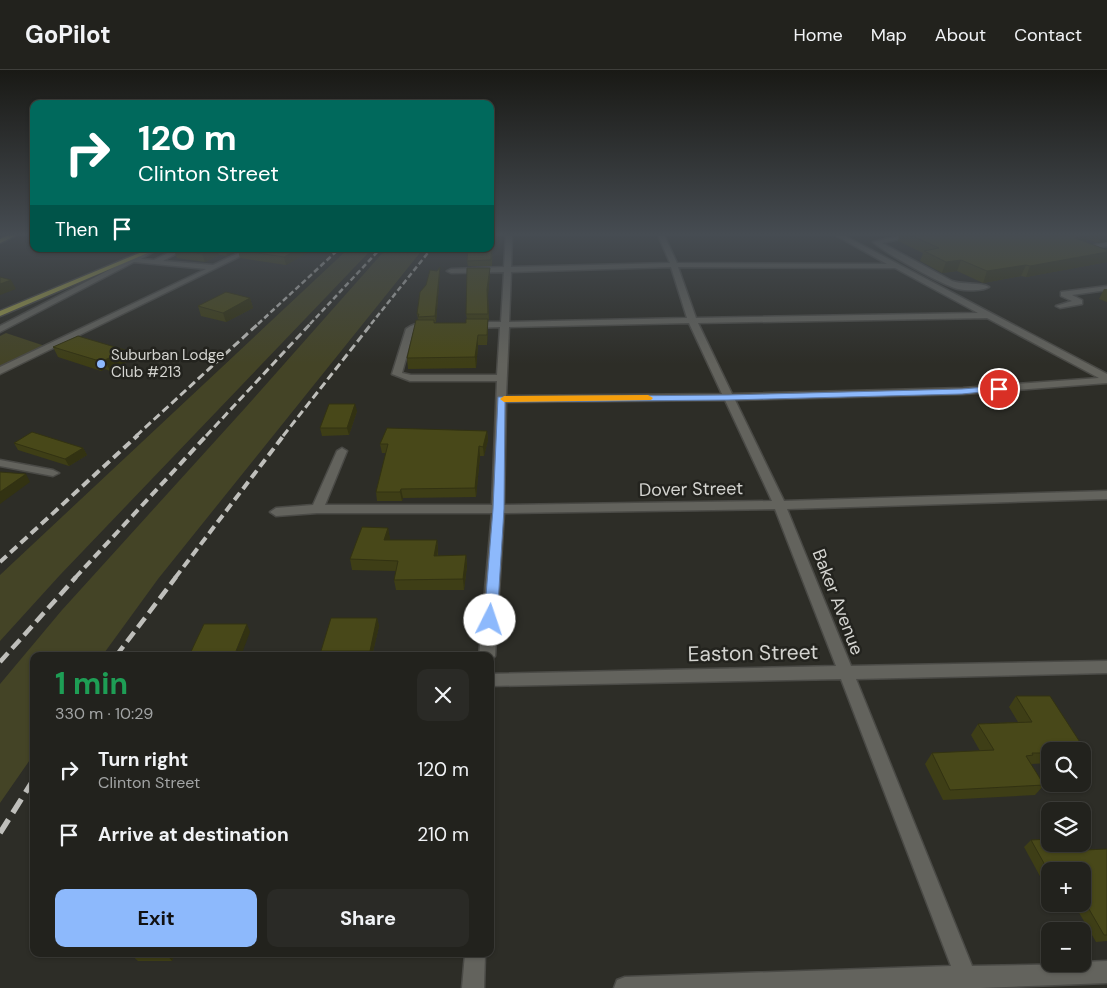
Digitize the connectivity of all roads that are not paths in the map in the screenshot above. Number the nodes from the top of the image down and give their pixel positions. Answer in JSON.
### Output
{"nodes":[{"id":1,"x":86,"y":278,"type":"edge"},
{"id":2,"x":97,"y":278,"type":"edge"},
{"id":3,"x":192,"y":278,"type":"edge"},
{"id":4,"x":507,"y":278,"type":"edge"},
{"id":5,"x":678,"y":278,"type":"edge"},
{"id":6,"x":919,"y":278,"type":"edge"},
{"id":7,"x":940,"y":278,"type":"edge"},
{"id":8,"x":985,"y":287,"type":"edge"},
{"id":9,"x":1107,"y":288,"type":"edge"},
{"id":10,"x":1060,"y":306,"type":"dead end"},
{"id":11,"x":0,"y":314,"type":"edge"},
{"id":12,"x":990,"y":315,"type":"junction"},
{"id":13,"x":692,"y":320,"type":"junction"},
{"id":14,"x":464,"y":325,"type":"edge"},
{"id":15,"x":504,"y":325,"type":"junction"},
{"id":16,"x":435,"y":326,"type":"edge"},
{"id":17,"x":0,"y":329,"type":"edge"},
{"id":18,"x":0,"y":371,"type":"edge"},
{"id":19,"x":502,"y":378,"type":"junction"},
{"id":20,"x":1107,"y":379,"type":"edge"},
{"id":21,"x":728,"y":397,"type":"junction"},
{"id":22,"x":501,"y":399,"type":"junction"},
{"id":23,"x":342,"y":451,"type":"dead end"},
{"id":24,"x":0,"y":463,"type":"edge"},
{"id":25,"x":53,"y":473,"type":"dead end"},
{"id":26,"x":1107,"y":495,"type":"edge"},
{"id":27,"x":780,"y":505,"type":"junction"},
{"id":28,"x":317,"y":509,"type":"junction"},
{"id":29,"x":498,"y":509,"type":"junction"},
{"id":30,"x":276,"y":512,"type":"dead end"},
{"id":31,"x":487,"y":652,"type":"edge"},
{"id":32,"x":1107,"y":667,"type":"edge"},
{"id":33,"x":846,"y":673,"type":"junction"},
{"id":34,"x":494,"y":680,"type":"edge"},
{"id":35,"x":475,"y":957,"type":"edge"},
{"id":36,"x":1107,"y":972,"type":"edge"},
{"id":37,"x":968,"y":983,"type":"edge"},
{"id":38,"x":473,"y":988,"type":"edge"},
{"id":39,"x":625,"y":988,"type":"edge"}],
"edges":[{"from":1,"to":11,"type":"main road"},
{"from":2,"to":17,"type":"street"},
{"from":3,"to":18,"type":"street"},
{"from":4,"to":15,"type":"street"},
{"from":5,"to":13,"type":"street","name":"Baker Avenue"},
{"from":6,"to":12,"type":"street"},
{"from":7,"to":8,"type":"street"},
{"from":9,"to":10,"type":"street"},
{"from":12,"to":13,"type":"street"},
{"from":12,"to":20,"type":"street"},
{"from":13,"to":15,"type":"street"},
{"from":13,"to":21,"type":"street","name":"Baker Avenue"},
{"from":14,"to":15,"type":"street"},
{"from":15,"to":19,"type":"street"},
{"from":16,"to":19,"type":"street"},
{"from":19,"to":22,"type":"street"},
{"from":20,"to":21,"type":"street"},
{"from":21,"to":22,"type":"street"},
{"from":21,"to":27,"type":"street","name":"Baker Avenue"},
{"from":22,"to":29,"type":"street"},
{"from":23,"to":28,"type":"street"},
{"from":24,"to":25,"type":"street"},
{"from":26,"to":27,"type":"street","name":"Dover Street"},
{"from":27,"to":29,"type":"street","name":"Dover Street"},
{"from":27,"to":33,"type":"street","name":"Baker Avenue"},
{"from":28,"to":29,"type":"street","name":"Dover Street"},
{"from":28,"to":30,"type":"street","name":"Dover Street"},
{"from":29,"to":31,"type":"street"},
{"from":32,"to":33,"type":"street","name":"Easton Street"},
{"from":33,"to":34,"type":"street","name":"Easton Street"},
{"from":33,"to":37,"type":"street","name":"Baker Avenue"},
{"from":35,"to":38,"type":"street"},
{"from":36,"to":37,"type":"street"},
{"from":37,"to":39,"type":"street"}]}
